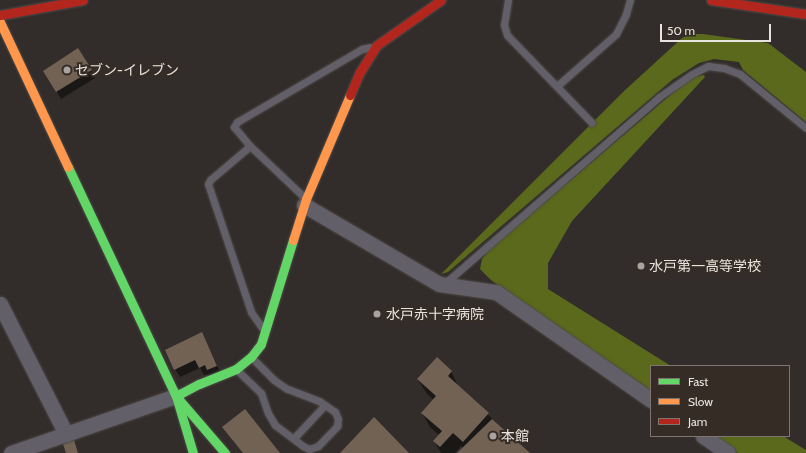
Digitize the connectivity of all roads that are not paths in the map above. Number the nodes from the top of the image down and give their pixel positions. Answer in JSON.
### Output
{"nodes":[{"id":1,"x":83,"y":0,"type":"edge"},
{"id":2,"x":441,"y":0,"type":"edge"},
{"id":3,"x":508,"y":0,"type":"edge"},
{"id":4,"x":630,"y":0,"type":"edge"},
{"id":5,"x":711,"y":0,"type":"edge"},
{"id":6,"x":806,"y":14,"type":"edge"},
{"id":7,"x":0,"y":15,"type":"edge"},
{"id":8,"x":0,"y":22,"type":"edge"},
{"id":9,"x":377,"y":45,"type":"junction"},
{"id":10,"x":557,"y":86,"type":"junction"},
{"id":11,"x":592,"y":123,"type":"dead end"},
{"id":12,"x":806,"y":128,"type":"edge"},
{"id":13,"x":250,"y":146,"type":"junction"},
{"id":14,"x":305,"y":202,"type":"junction"},
{"id":15,"x":444,"y":285,"type":"junction"},
{"id":16,"x":0,"y":304,"type":"edge"},
{"id":17,"x":265,"y":334,"type":"junction"},
{"id":18,"x":251,"y":357,"type":"junction"},
{"id":19,"x":236,"y":369,"type":"junction"},
{"id":20,"x":176,"y":396,"type":"junction"},
{"id":21,"x":650,"y":399,"type":"edge"},
{"id":22,"x":325,"y":405,"type":"junction"},
{"id":23,"x":66,"y":434,"type":"junction"},
{"id":24,"x":704,"y":437,"type":"edge"},
{"id":25,"x":294,"y":438,"type":"junction"},
{"id":26,"x":11,"y":453,"type":"edge"},
{"id":27,"x":193,"y":453,"type":"edge"},
{"id":28,"x":225,"y":453,"type":"edge"},
{"id":29,"x":728,"y":453,"type":"edge"}],
"edges":[{"from":1,"to":7,"type":"street"},
{"from":2,"to":9,"type":"street"},
{"from":3,"to":10,"type":"lane"},
{"from":4,"to":10,"type":"lane"},
{"from":5,"to":6,"type":"street"},
{"from":8,"to":20,"type":"street"},
{"from":9,"to":13,"type":"lane"},
{"from":9,"to":14,"type":"street"},
{"from":10,"to":11,"type":"lane"},
{"from":12,"to":15,"type":"lane"},
{"from":13,"to":14,"type":"lane"},
{"from":13,"to":17,"type":"lane"},
{"from":14,"to":15,"type":"street"},
{"from":14,"to":17,"type":"street"},
{"from":15,"to":21,"type":"street"},
{"from":16,"to":23,"type":"street"},
{"from":17,"to":18,"type":"street"},
{"from":18,"to":19,"type":"street"},
{"from":18,"to":22,"type":"lane"},
{"from":19,"to":20,"type":"street"},
{"from":19,"to":25,"type":"lane"},
{"from":20,"to":23,"type":"street"},
{"from":20,"to":27,"type":"street"},
{"from":20,"to":28,"type":"street"},
{"from":22,"to":25,"type":"lane"},
{"from":22,"to":25,"type":"lane"},
{"from":23,"to":26,"type":"street"},
{"from":24,"to":29,"type":"street"}]}
